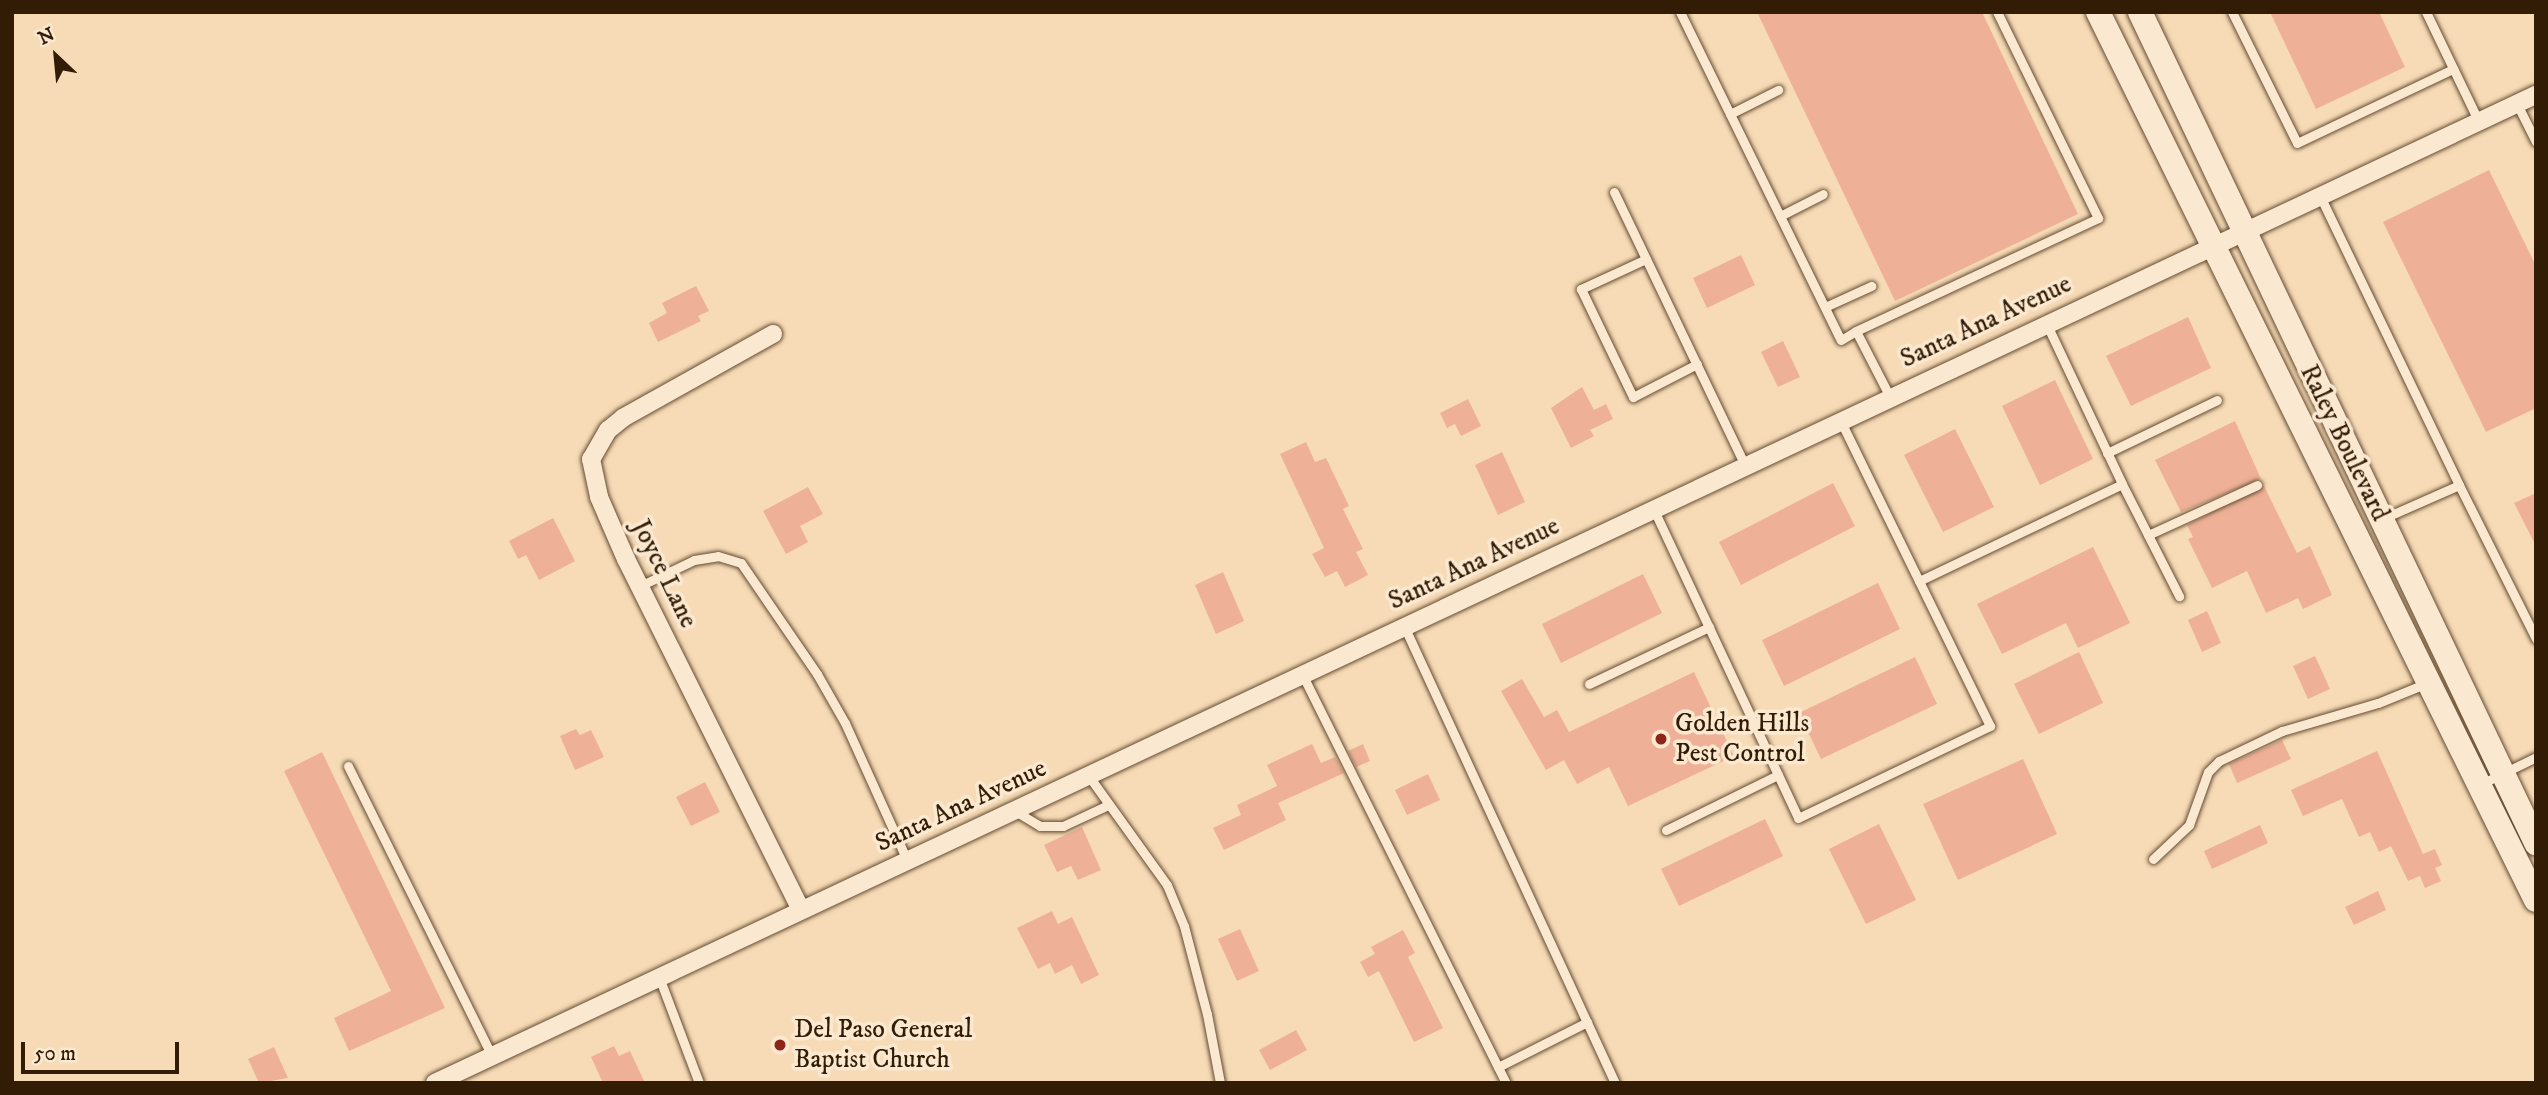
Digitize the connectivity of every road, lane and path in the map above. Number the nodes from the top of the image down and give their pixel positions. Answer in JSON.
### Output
{"nodes":[{"id":1,"x":1997,"y":12,"type":"edge"},
{"id":2,"x":2098,"y":12,"type":"edge"},
{"id":3,"x":2116,"y":12,"type":"edge"},
{"id":4,"x":2140,"y":12,"type":"edge"},
{"id":5,"x":2232,"y":12,"type":"edge"},
{"id":6,"x":2426,"y":12,"type":"edge"},
{"id":7,"x":1681,"y":13,"type":"edge"},
{"id":8,"x":2454,"y":69,"type":"junction"},
{"id":9,"x":1778,"y":90,"type":"dead end"},
{"id":10,"x":2536,"y":95,"type":"edge"},
{"id":11,"x":2517,"y":104,"type":"junction"},
{"id":12,"x":1730,"y":114,"type":"junction"},
{"id":13,"x":2479,"y":122,"type":"junction"},
{"id":14,"x":2536,"y":142,"type":"edge"},
{"id":15,"x":1614,"y":192,"type":"dead end"},
{"id":16,"x":1823,"y":194,"type":"dead end"},
{"id":17,"x":2320,"y":194,"type":"junction"},
{"id":18,"x":1780,"y":216,"type":"junction"},
{"id":19,"x":2245,"y":228,"type":"junction"},
{"id":20,"x":2214,"y":244,"type":"junction"},
{"id":21,"x":1646,"y":259,"type":"junction"},
{"id":22,"x":1871,"y":286,"type":"dead end"},
{"id":23,"x":1825,"y":307,"type":"junction"},
{"id":24,"x":2046,"y":323,"type":"junction"},
{"id":25,"x":1856,"y":331,"type":"junction"},
{"id":26,"x":773,"y":334,"type":"dead end"},
{"id":27,"x":1697,"y":365,"type":"junction"},
{"id":28,"x":1890,"y":397,"type":"junction"},
{"id":29,"x":2217,"y":400,"type":"dead end"},
{"id":30,"x":1840,"y":420,"type":"junction"},
{"id":31,"x":2339,"y":430,"type":"junction"},
{"id":32,"x":2107,"y":453,"type":"junction"},
{"id":33,"x":1745,"y":465,"type":"junction"},
{"id":34,"x":2122,"y":484,"type":"junction"},
{"id":35,"x":2257,"y":485,"type":"dead end"},
{"id":36,"x":2459,"y":485,"type":"junction"},
{"id":37,"x":1654,"y":508,"type":"junction"},
{"id":38,"x":2381,"y":519,"type":"junction"},
{"id":39,"x":2148,"y":535,"type":"junction"},
{"id":40,"x":1919,"y":581,"type":"junction"},
{"id":41,"x":640,"y":586,"type":"junction"},
{"id":42,"x":2179,"y":596,"type":"dead end"},
{"id":43,"x":1404,"y":626,"type":"junction"},
{"id":44,"x":1709,"y":627,"type":"junction"},
{"id":45,"x":2536,"y":639,"type":"edge"},
{"id":46,"x":1301,"y":674,"type":"junction"},
{"id":47,"x":2429,"y":682,"type":"junction"},
{"id":48,"x":1589,"y":684,"type":"dead end"},
{"id":49,"x":2536,"y":757,"type":"edge"},
{"id":50,"x":348,"y":766,"type":"dead end"},
{"id":51,"x":1088,"y":775,"type":"junction"},
{"id":52,"x":1778,"y":775,"type":"junction"},
{"id":53,"x":2491,"y":779,"type":"junction"},
{"id":54,"x":1108,"y":805,"type":"junction"},
{"id":55,"x":1014,"y":810,"type":"junction"},
{"id":56,"x":1666,"y":830,"type":"dead end"},
{"id":57,"x":2536,"y":842,"type":"edge"},
{"id":58,"x":2153,"y":859,"type":"dead end"},
{"id":59,"x":907,"y":860,"type":"junction"},
{"id":60,"x":2536,"y":900,"type":"edge"},
{"id":61,"x":801,"y":910,"type":"junction"},
{"id":62,"x":659,"y":977,"type":"junction"},
{"id":63,"x":1587,"y":1022,"type":"junction"},
{"id":64,"x":492,"y":1056,"type":"junction"},
{"id":65,"x":1498,"y":1067,"type":"junction"},
{"id":66,"x":435,"y":1083,"type":"edge"},
{"id":67,"x":699,"y":1083,"type":"edge"},
{"id":68,"x":1220,"y":1083,"type":"edge"},
{"id":69,"x":1506,"y":1083,"type":"edge"},
{"id":70,"x":1615,"y":1083,"type":"edge"}],
"edges":[{"from":1,"to":25,"type":"lane"},
{"from":2,"to":20,"type":"street","name":"Raley Boulevard"},
{"from":3,"to":19,"type":"street"},
{"from":4,"to":19,"type":"street","name":"Raley Boulevard"},
{"from":5,"to":8,"type":"lane"},
{"from":6,"to":8,"type":"lane"},
{"from":7,"to":12,"type":"lane"},
{"from":8,"to":13,"type":"lane"},
{"from":9,"to":12,"type":"lane"},
{"from":10,"to":11,"type":"street","name":"Santa Ana Avenue"},
{"from":11,"to":13,"type":"street","name":"Santa Ana Avenue"},
{"from":11,"to":14,"type":"lane"},
{"from":12,"to":18,"type":"lane"},
{"from":13,"to":17,"type":"street","name":"Santa Ana Avenue"},
{"from":15,"to":21,"type":"lane"},
{"from":16,"to":18,"type":"lane"},
{"from":17,"to":19,"type":"street","name":"Santa Ana Avenue"},
{"from":17,"to":36,"type":"lane"},
{"from":18,"to":23,"type":"lane"},
{"from":19,"to":20,"type":"street","name":"Santa Ana Avenue"},
{"from":19,"to":31,"type":"street","name":"Raley Boulevard"},
{"from":20,"to":24,"type":"street","name":"Santa Ana Avenue"},
{"from":20,"to":31,"type":"street"},
{"from":20,"to":47,"type":"street","name":"Raley Boulevard"},
{"from":21,"to":27,"type":"lane"},
{"from":21,"to":27,"type":"lane"},
{"from":22,"to":23,"type":"lane"},
{"from":23,"to":25,"type":"lane"},
{"from":24,"to":28,"type":"street","name":"Santa Ana Avenue"},
{"from":24,"to":32,"type":"lane"},
{"from":25,"to":28,"type":"lane"},
{"from":26,"to":41,"type":"street","name":"Joyce Lane"},
{"from":27,"to":33,"type":"lane"},
{"from":28,"to":30,"type":"street","name":"Santa Ana Avenue"},
{"from":29,"to":32,"type":"lane"},
{"from":30,"to":33,"type":"street","name":"Santa Ana Avenue"},
{"from":30,"to":40,"type":"lane"},
{"from":31,"to":38,"type":"street","name":"Raley Boulevard"},
{"from":32,"to":34,"type":"lane"},
{"from":33,"to":37,"type":"street","name":"Santa Ana Avenue"},
{"from":34,"to":39,"type":"lane"},
{"from":34,"to":40,"type":"lane"},
{"from":35,"to":39,"type":"lane"},
{"from":36,"to":38,"type":"lane"},
{"from":36,"to":45,"type":"lane"},
{"from":37,"to":43,"type":"street","name":"Santa Ana Avenue"},
{"from":37,"to":44,"type":"lane"},
{"from":38,"to":53,"type":"street","name":"Raley Boulevard"},
{"from":39,"to":42,"type":"lane"},
{"from":40,"to":52,"type":"lane"},
{"from":41,"to":59,"type":"lane"},
{"from":41,"to":61,"type":"street","name":"Joyce Lane"},
{"from":43,"to":46,"type":"street","name":"Santa Ana Avenue"},
{"from":43,"to":63,"type":"lane"},
{"from":44,"to":48,"type":"lane"},
{"from":44,"to":52,"type":"lane"},
{"from":46,"to":51,"type":"street","name":"Santa Ana Avenue"},
{"from":46,"to":65,"type":"lane"},
{"from":47,"to":53,"type":"street","name":"Raley Boulevard"},
{"from":47,"to":58,"type":"lane"},
{"from":49,"to":53,"type":"lane"},
{"from":50,"to":64,"type":"lane"},
{"from":51,"to":54,"type":"lane"},
{"from":51,"to":55,"type":"street","name":"Santa Ana Avenue"},
{"from":52,"to":56,"type":"lane"},
{"from":53,"to":57,"type":"street","name":"Raley Boulevard"},
{"from":53,"to":60,"type":"street","name":"Raley Boulevard"},
{"from":54,"to":55,"type":"lane"},
{"from":54,"to":68,"type":"lane"},
{"from":55,"to":59,"type":"street","name":"Santa Ana Avenue"},
{"from":59,"to":61,"type":"street","name":"Santa Ana Avenue"},
{"from":61,"to":62,"type":"street","name":"Santa Ana Avenue"},
{"from":62,"to":64,"type":"street","name":"Santa Ana Avenue"},
{"from":62,"to":67,"type":"lane"},
{"from":63,"to":65,"type":"lane"},
{"from":63,"to":70,"type":"lane"},
{"from":64,"to":66,"type":"street","name":"Santa Ana Avenue"},
{"from":65,"to":69,"type":"lane"}]}
